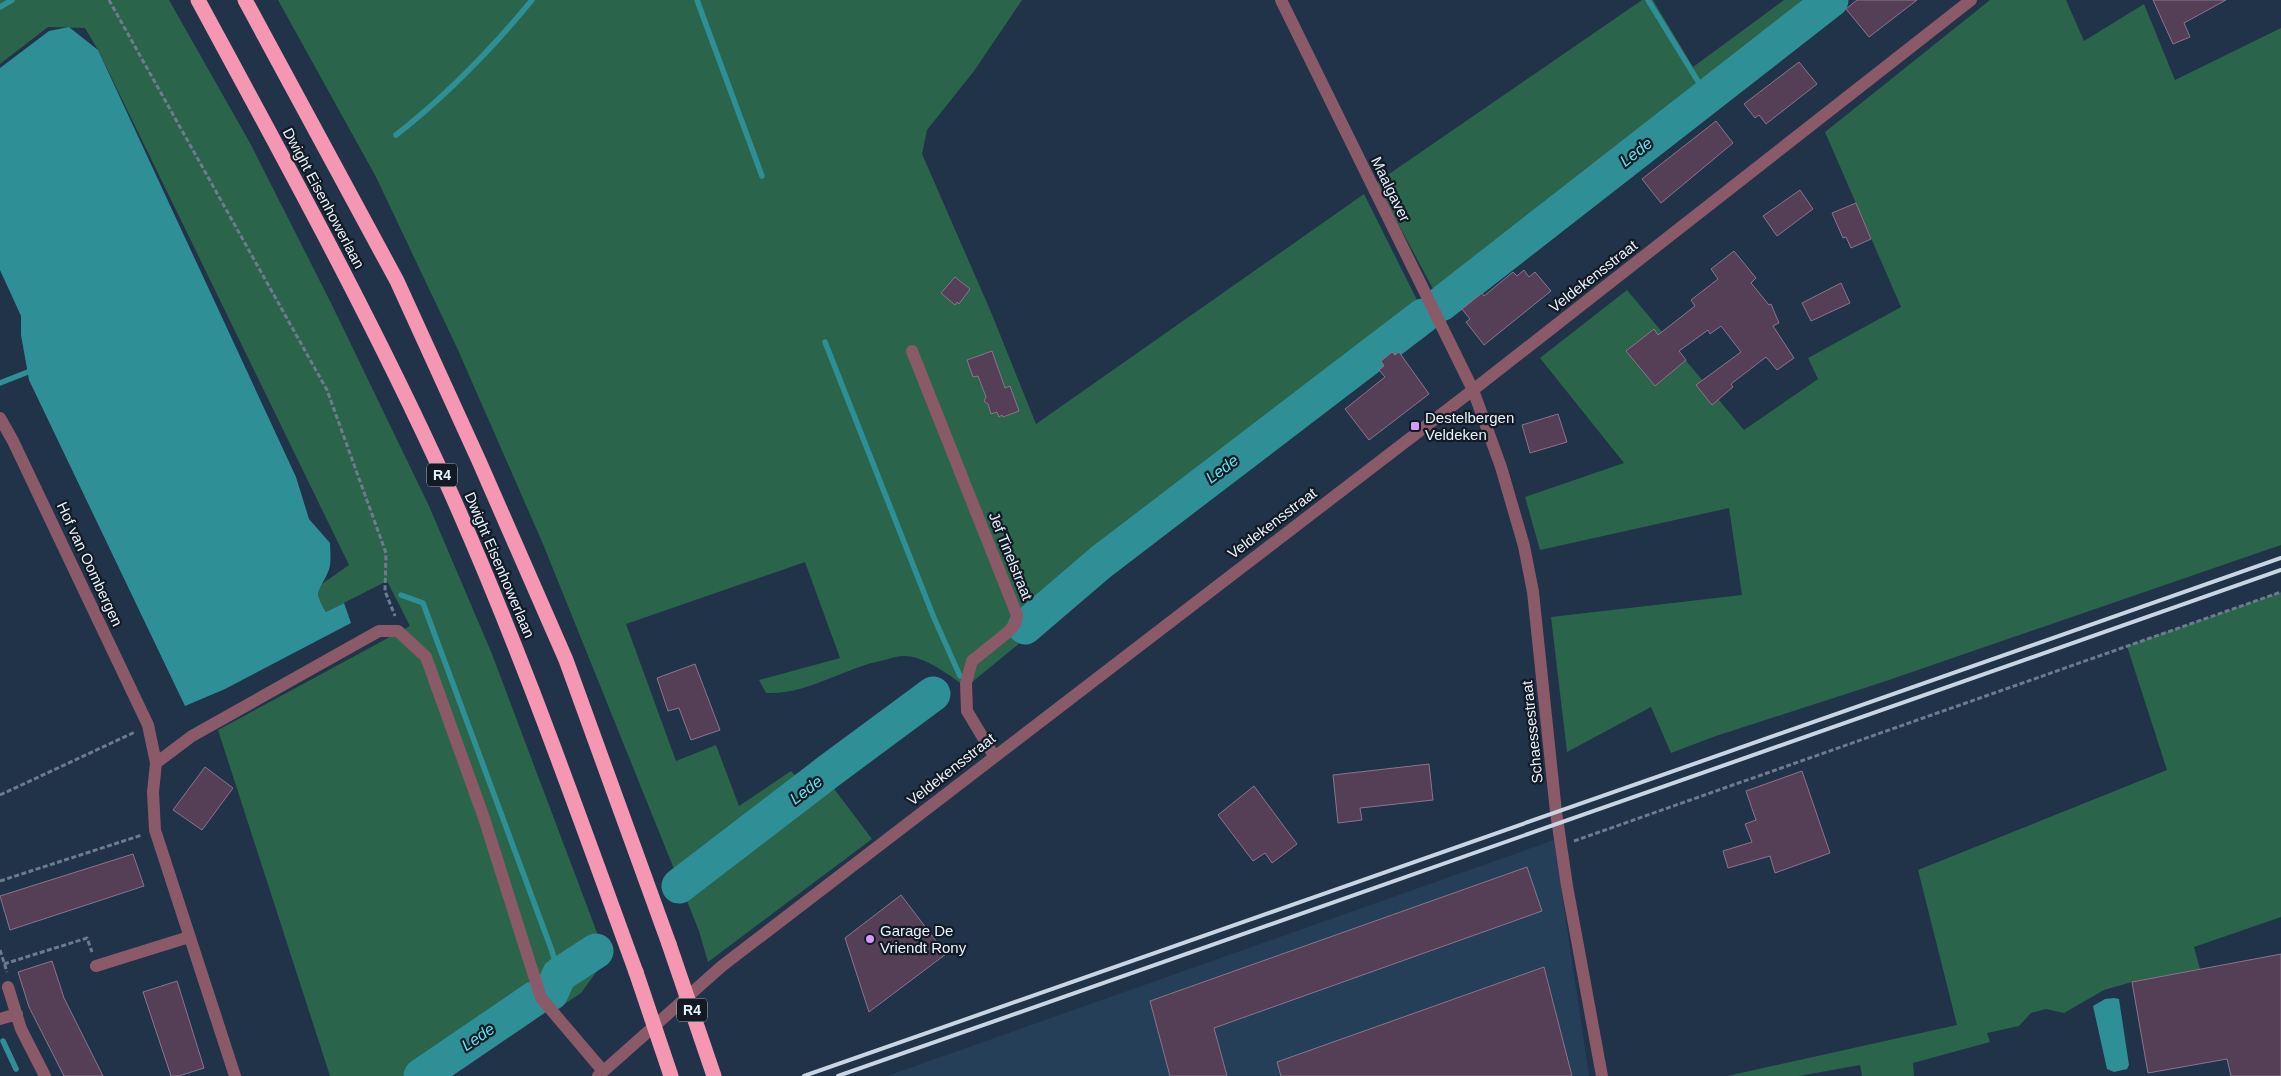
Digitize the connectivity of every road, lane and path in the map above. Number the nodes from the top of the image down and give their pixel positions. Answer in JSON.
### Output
{"nodes":[{"id":1,"x":110,"y":0,"type":"edge"},
{"id":2,"x":198,"y":0,"type":"edge"},
{"id":3,"x":245,"y":0,"type":"edge"},
{"id":4,"x":1281,"y":0,"type":"edge"},
{"id":5,"x":1971,"y":0,"type":"edge"},
{"id":6,"x":912,"y":351,"type":"dead end"},
{"id":7,"x":1473,"y":390,"type":"junction"},
{"id":8,"x":0,"y":418,"type":"edge"},
{"id":9,"x":2281,"y":592,"type":"edge"},
{"id":10,"x":398,"y":631,"type":"junction"},
{"id":11,"x":148,"y":725,"type":"junction"},
{"id":12,"x":994,"y":756,"type":"junction"},
{"id":13,"x":156,"y":763,"type":"junction"},
{"id":14,"x":0,"y":795,"type":"edge"},
{"id":15,"x":155,"y":830,"type":"junction"},
{"id":16,"x":1561,"y":846,"type":"junction"},
{"id":17,"x":0,"y":881,"type":"edge"},
{"id":18,"x":189,"y":937,"type":"junction"},
{"id":19,"x":0,"y":950,"type":"edge"},
{"id":20,"x":4,"y":964,"type":"junction"},
{"id":21,"x":96,"y":966,"type":"joint"},
{"id":22,"x":8,"y":987,"type":"joint"},
{"id":23,"x":17,"y":1014,"type":"junction"},
{"id":24,"x":0,"y":1019,"type":"edge"},
{"id":25,"x":600,"y":1074,"type":"edge"},
{"id":26,"x":45,"y":1076,"type":"edge"},
{"id":27,"x":235,"y":1076,"type":"edge"},
{"id":28,"x":671,"y":1076,"type":"edge"},
{"id":29,"x":714,"y":1076,"type":"edge"},
{"id":30,"x":1602,"y":1076,"type":"edge"}],
"edges":[{"from":1,"to":10,"type":"path"},
{"from":2,"to":28,"type":"highway","name":"Dwight Eisenhowerlaan","number":"R4","bridge":true},
{"from":3,"to":29,"type":"highway","name":"Dwight Eisenhowerlaan","number":"R4","bridge":true},
{"from":4,"to":7,"type":"street","name":"Maalgaver"},
{"from":5,"to":7,"type":"street","name":"Veldekensstraat"},
{"from":6,"to":12,"type":"street","name":"Jef Tinelstraat"},
{"from":7,"to":12,"type":"street","name":"Veldekensstraat"},
{"from":7,"to":16,"type":"street","name":"Schaessestraat"},
{"from":8,"to":11,"type":"street","name":"Hof van Oombergen"},
{"from":9,"to":16,"type":"path"},
{"from":10,"to":13,"type":"street"},
{"from":10,"to":25,"type":"street"},
{"from":11,"to":13,"type":"street","name":"Hof van Oombergen"},
{"from":11,"to":14,"type":"path"},
{"from":12,"to":25,"type":"street","name":"Veldekensstraat"},
{"from":13,"to":15,"type":"street","name":"Hof van Oombergen"},
{"from":15,"to":17,"type":"path"},
{"from":15,"to":18,"type":"street","name":"Hof van Oombergen"},
{"from":16,"to":30,"type":"street","name":"Schaessestraat"},
{"from":18,"to":21,"type":"street"},
{"from":18,"to":27,"type":"street","name":"Hof van Oombergen"},
{"from":19,"to":20,"type":"path"},
{"from":20,"to":21,"type":"path"},
{"from":20,"to":22,"type":"path"},
{"from":22,"to":23,"type":"street"},
{"from":23,"to":24,"type":"street"},
{"from":23,"to":26,"type":"street"}]}
